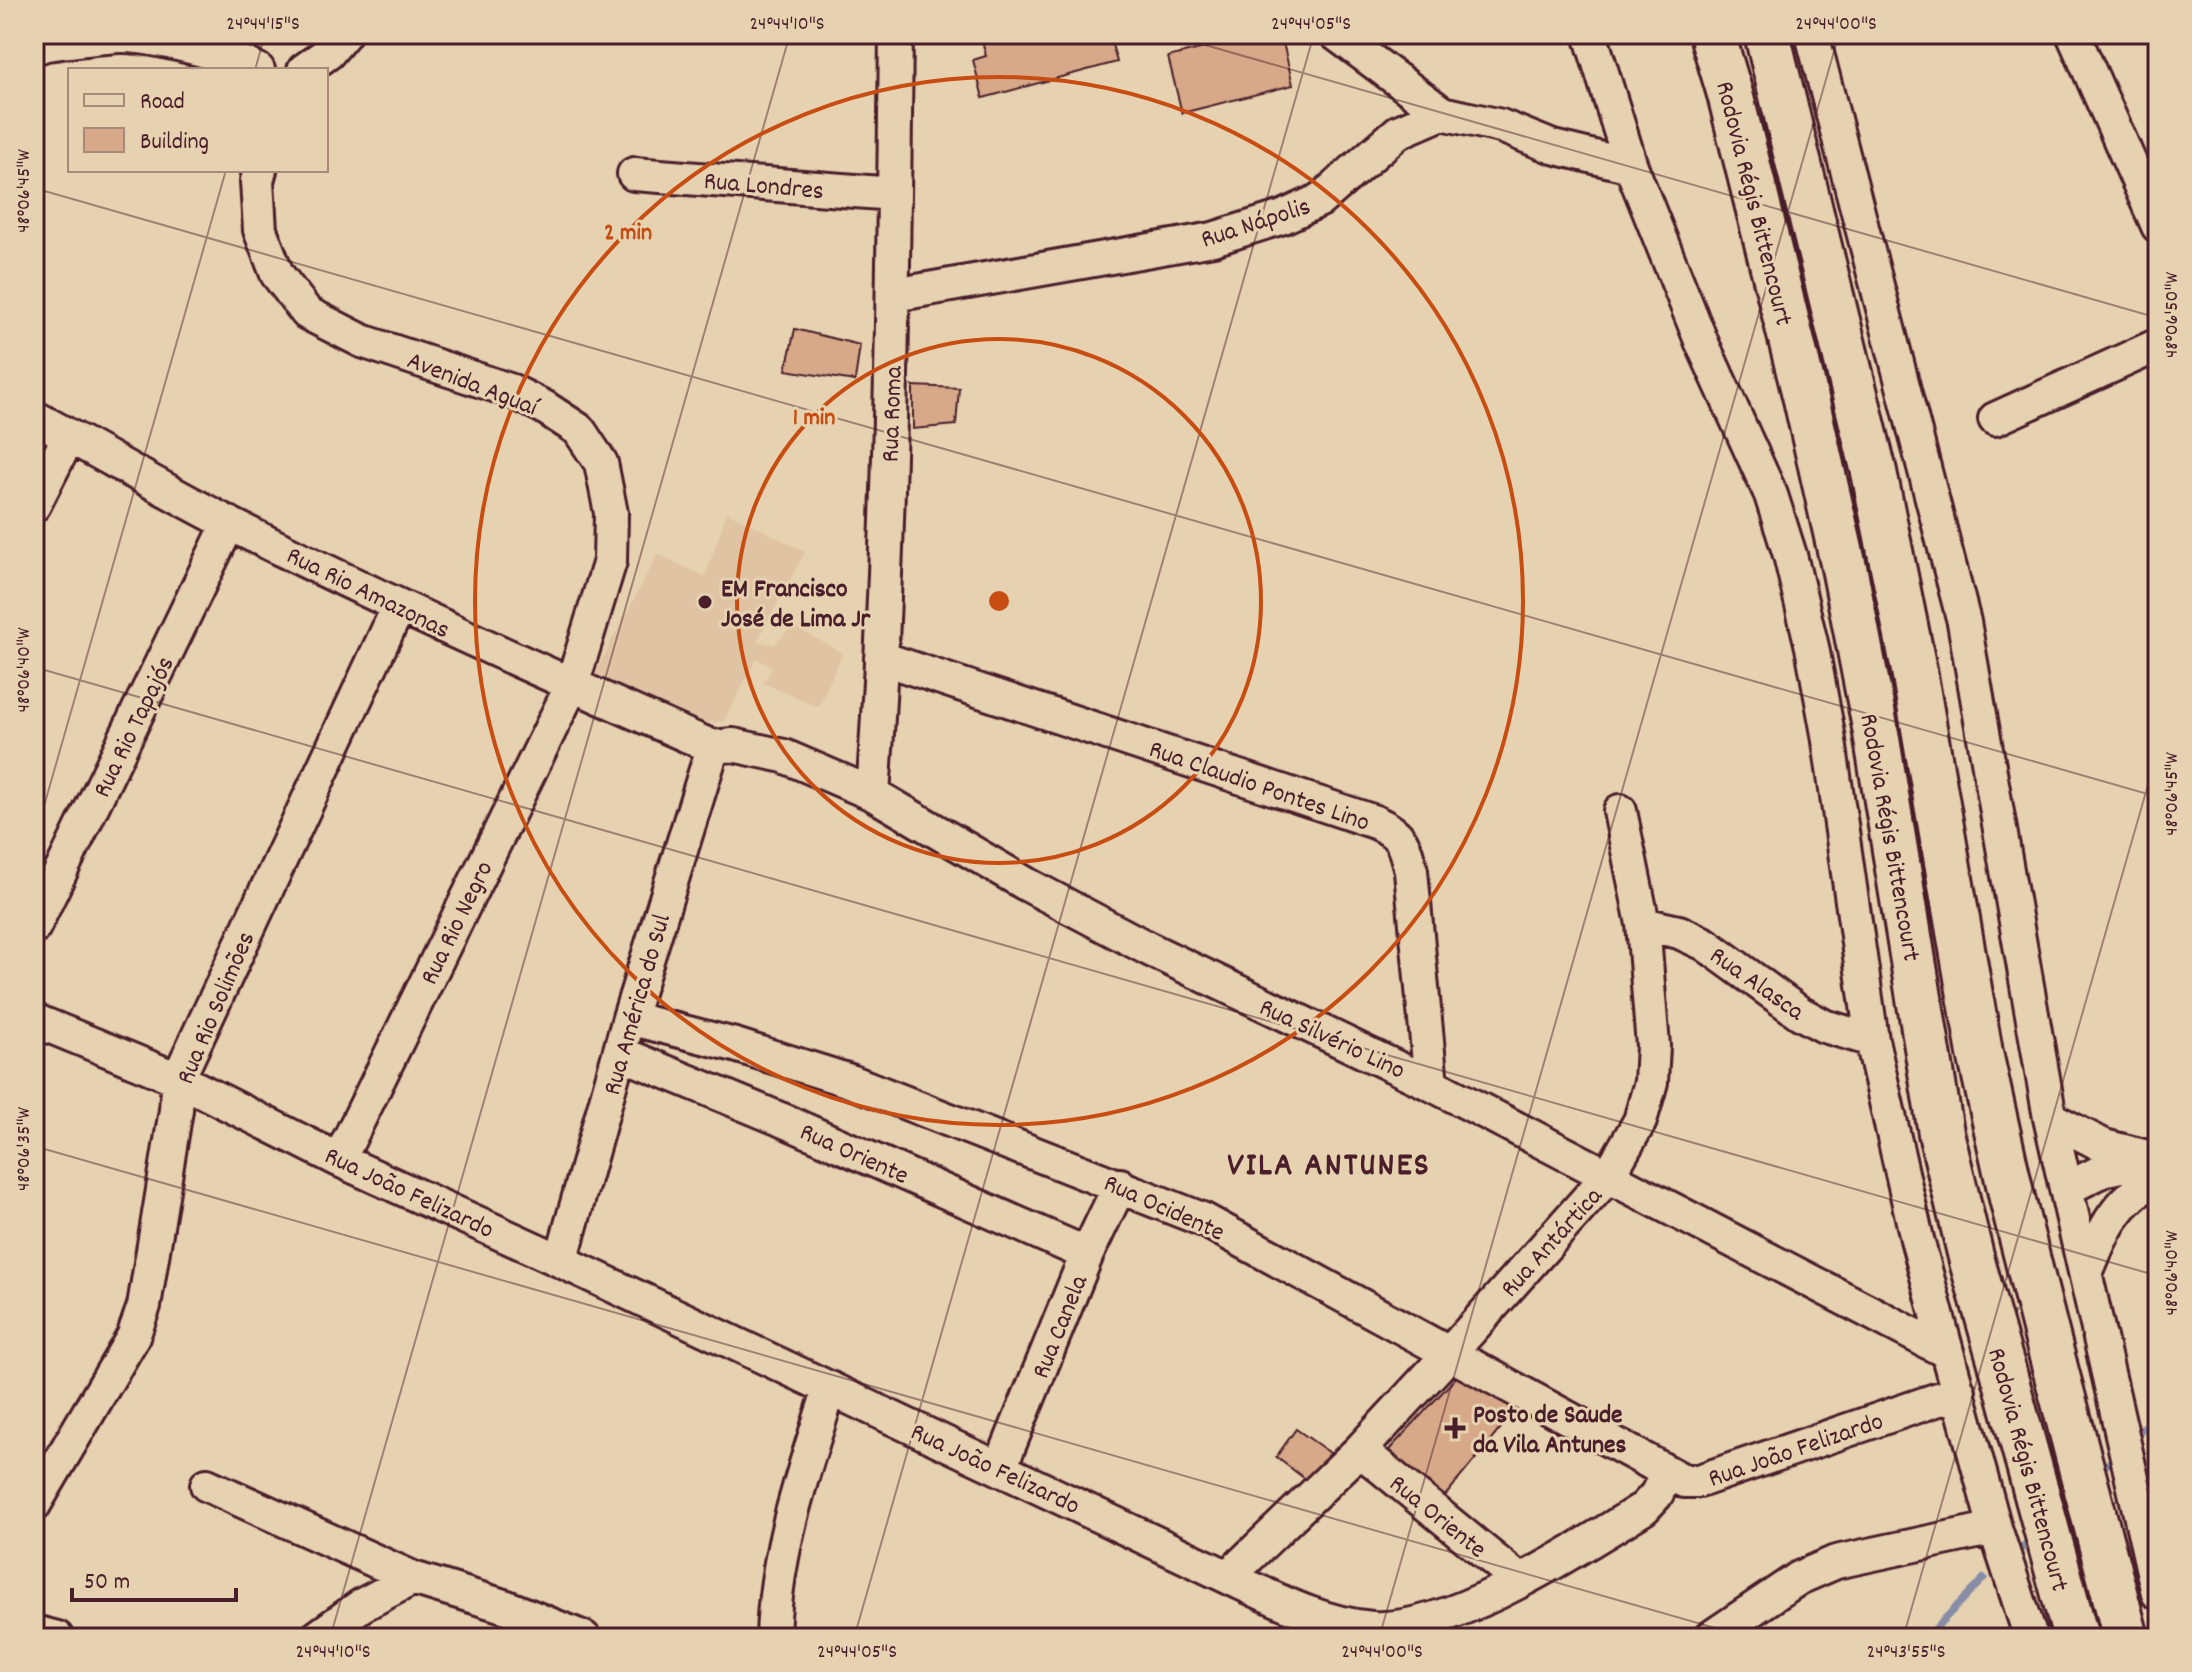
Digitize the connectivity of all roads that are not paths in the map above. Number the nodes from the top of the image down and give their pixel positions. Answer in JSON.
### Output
{"nodes":[{"id":1,"x":344,"y":34,"type":"edge"},
{"id":2,"x":896,"y":34,"type":"edge"},
{"id":3,"x":1336,"y":34,"type":"edge"},
{"id":4,"x":1590,"y":34,"type":"edge"},
{"id":5,"x":1712,"y":34,"type":"edge"},
{"id":6,"x":1767,"y":34,"type":"edge"},
{"id":7,"x":1812,"y":34,"type":"edge"},
{"id":8,"x":2073,"y":34,"type":"edge"},
{"id":9,"x":34,"y":48,"type":"edge"},
{"id":10,"x":254,"y":68,"type":"edge"},
{"id":11,"x":307,"y":68,"type":"edge"},
{"id":12,"x":1442,"y":113,"type":"junction"},
{"id":13,"x":1631,"y":166,"type":"junction"},
{"id":14,"x":259,"y":172,"type":"edge"},
{"id":15,"x":634,"y":174,"type":"dead end"},
{"id":16,"x":894,"y":194,"type":"junction"},
{"id":17,"x":2158,"y":226,"type":"edge"},
{"id":18,"x":894,"y":295,"type":"junction"},
{"id":19,"x":2158,"y":345,"type":"edge"},
{"id":20,"x":34,"y":417,"type":"edge"},
{"id":21,"x":1995,"y":419,"type":"dead end"},
{"id":22,"x":69,"y":436,"type":"junction"},
{"id":23,"x":34,"y":505,"type":"edge"},
{"id":24,"x":229,"y":523,"type":"junction"},
{"id":25,"x":399,"y":606,"type":"junction"},
{"id":26,"x":881,"y":658,"type":"junction"},
{"id":27,"x":572,"y":685,"type":"junction"},
{"id":28,"x":713,"y":747,"type":"junction"},
{"id":29,"x":873,"y":794,"type":"junction"},
{"id":30,"x":1620,"y":811,"type":"dead end"},
{"id":31,"x":1643,"y":924,"type":"junction"},
{"id":32,"x":34,"y":927,"type":"edge"},
{"id":33,"x":629,"y":1018,"type":"junction"},
{"id":34,"x":34,"y":1020,"type":"edge"},
{"id":35,"x":1872,"y":1040,"type":"junction"},
{"id":36,"x":620,"y":1053,"type":"junction"},
{"id":37,"x":178,"y":1079,"type":"junction"},
{"id":38,"x":1431,"y":1084,"type":"junction"},
{"id":39,"x":2050,"y":1118,"type":"junction"},
{"id":40,"x":339,"y":1160,"type":"junction"},
{"id":41,"x":2157,"y":1165,"type":"edge"},
{"id":42,"x":1609,"y":1175,"type":"junction"},
{"id":43,"x":1120,"y":1185,"type":"junction"},
{"id":44,"x":2066,"y":1189,"type":"junction"},
{"id":45,"x":1087,"y":1254,"type":"junction"},
{"id":46,"x":561,"y":1261,"type":"junction"},
{"id":47,"x":2086,"y":1273,"type":"junction"},
{"id":48,"x":1947,"y":1352,"type":"junction"},
{"id":49,"x":1450,"y":1353,"type":"junction"},
{"id":50,"x":830,"y":1388,"type":"junction"},
{"id":51,"x":1959,"y":1392,"type":"junction"},
{"id":52,"x":1360,"y":1450,"type":"junction"},
{"id":53,"x":1000,"y":1468,"type":"junction"},
{"id":54,"x":1667,"y":1474,"type":"junction"},
{"id":55,"x":207,"y":1485,"type":"dead end"},
{"id":56,"x":34,"y":1505,"type":"edge"},
{"id":57,"x":1995,"y":1528,"type":"junction"},
{"id":58,"x":1228,"y":1577,"type":"junction"},
{"id":59,"x":413,"y":1578,"type":"junction"},
{"id":60,"x":1519,"y":1580,"type":"junction"},
{"id":61,"x":2158,"y":1594,"type":"edge"},
{"id":62,"x":34,"y":1632,"type":"edge"},
{"id":63,"x":2030,"y":1633,"type":"edge"},
{"id":64,"x":57,"y":1638,"type":"edge"},
{"id":65,"x":316,"y":1638,"type":"edge"},
{"id":66,"x":584,"y":1638,"type":"edge"},
{"id":67,"x":773,"y":1638,"type":"edge"},
{"id":68,"x":1710,"y":1638,"type":"edge"},
{"id":69,"x":2076,"y":1638,"type":"edge"},
{"id":70,"x":2126,"y":1638,"type":"edge"}],
"edges":[{"from":1,"to":11,"type":"street"},
{"from":2,"to":16,"type":"street","name":"Rua Roma"},
{"from":3,"to":12,"type":"street"},
{"from":4,"to":13,"type":"street"},
{"from":5,"to":69,"type":"highway","name":"Rodovia Régis Bittencourt","bridge":true},
{"from":6,"to":70,"type":"highway","name":"Rodovia Régis Bittencourt","bridge":true},
{"from":7,"to":39,"type":"street"},
{"from":8,"to":17,"type":"street"},
{"from":9,"to":10,"type":"street"},
{"from":12,"to":13,"type":"street"},
{"from":12,"to":18,"type":"street","name":"Rua Nápolis"},
{"from":13,"to":35,"type":"street"},
{"from":14,"to":27,"type":"street","name":"Avenida Aguaí"},
{"from":15,"to":16,"type":"street","name":"Rua Londres"},
{"from":16,"to":18,"type":"street","name":"Rua Roma"},
{"from":18,"to":26,"type":"street","name":"Rua Roma"},
{"from":19,"to":21,"type":"street"},
{"from":20,"to":22,"type":"street","name":"Rua Rio Amazonas"},
{"from":22,"to":23,"type":"street"},
{"from":22,"to":24,"type":"street","name":"Rua Rio Amazonas"},
{"from":24,"to":25,"type":"street","name":"Rua Rio Amazonas"},
{"from":24,"to":32,"type":"street","name":"Rua Rio Tapajós"},
{"from":25,"to":27,"type":"street","name":"Rua Rio Amazonas"},
{"from":25,"to":37,"type":"street","name":"Rua Rio Solimões"},
{"from":26,"to":29,"type":"street","name":"Rua Roma"},
{"from":26,"to":38,"type":"street","name":"Rua Claudio Pontes Lino"},
{"from":27,"to":28,"type":"street","name":"Rua Rio Amazonas"},
{"from":27,"to":40,"type":"street","name":"Rua Rio Negro"},
{"from":28,"to":29,"type":"street","name":"Rua Silvério Lino"},
{"from":28,"to":33,"type":"street","name":"Rua América do Sul"},
{"from":29,"to":38,"type":"street","name":"Rua Silvério Lino"},
{"from":30,"to":31,"type":"street","name":"Rua Antártica"},
{"from":31,"to":35,"type":"street","name":"Rua Alasca"},
{"from":31,"to":42,"type":"street","name":"Rua Antártica"},
{"from":33,"to":36,"type":"street","name":"Rua América do Sul"},
{"from":33,"to":43,"type":"street","name":"Rua Ocidente"},
{"from":34,"to":37,"type":"street","name":"Rua João Felizardo"},
{"from":35,"to":48,"type":"street"},
{"from":36,"to":45,"type":"street","name":"Rua Oriente"},
{"from":36,"to":46,"type":"street","name":"Rua América do Sul"},
{"from":37,"to":40,"type":"street","name":"Rua João Felizardo"},
{"from":37,"to":56,"type":"street","name":"Rua Rio Solimões"},
{"from":38,"to":42,"type":"street","name":"Rua Silvério Lino"},
{"from":39,"to":41,"type":"street"},
{"from":39,"to":44,"type":"street"},
{"from":40,"to":46,"type":"street","name":"Rua João Felizardo"},
{"from":41,"to":44,"type":"street"},
{"from":41,"to":47,"type":"street"},
{"from":42,"to":48,"type":"street","name":"Rua Silvério Lino"},
{"from":42,"to":49,"type":"street","name":"Rua Antártica"},
{"from":43,"to":45,"type":"street","name":"Rua Canela"},
{"from":43,"to":49,"type":"street","name":"Rua Ocidente"},
{"from":44,"to":47,"type":"street"},
{"from":45,"to":53,"type":"street","name":"Rua Canela"},
{"from":46,"to":50,"type":"street","name":"Rua João Felizardo"},
{"from":47,"to":61,"type":"street"},
{"from":48,"to":51,"type":"street"},
{"from":49,"to":52,"type":"street","name":"Rua Antártica"},
{"from":49,"to":54,"type":"street","name":"Rua Ocidente"},
{"from":50,"to":53,"type":"street","name":"Rua João Felizardo"},
{"from":50,"to":67,"type":"street"},
{"from":51,"to":54,"type":"street","name":"Rua João Felizardo"},
{"from":51,"to":57,"type":"street"},
{"from":52,"to":58,"type":"street","name":"Rua Antártica"},
{"from":52,"to":60,"type":"street","name":"Rua Oriente"},
{"from":53,"to":58,"type":"street","name":"Rua João Felizardo"},
{"from":54,"to":60,"type":"street","name":"Rua João Felizardo"},
{"from":55,"to":59,"type":"street"},
{"from":57,"to":63,"type":"street"},
{"from":57,"to":68,"type":"street"},
{"from":58,"to":60,"type":"street","name":"Rua João Felizardo"},
{"from":59,"to":65,"type":"street"},
{"from":59,"to":66,"type":"street"},
{"from":61,"to":63,"type":"street"},
{"from":62,"to":64,"type":"street"}]}
